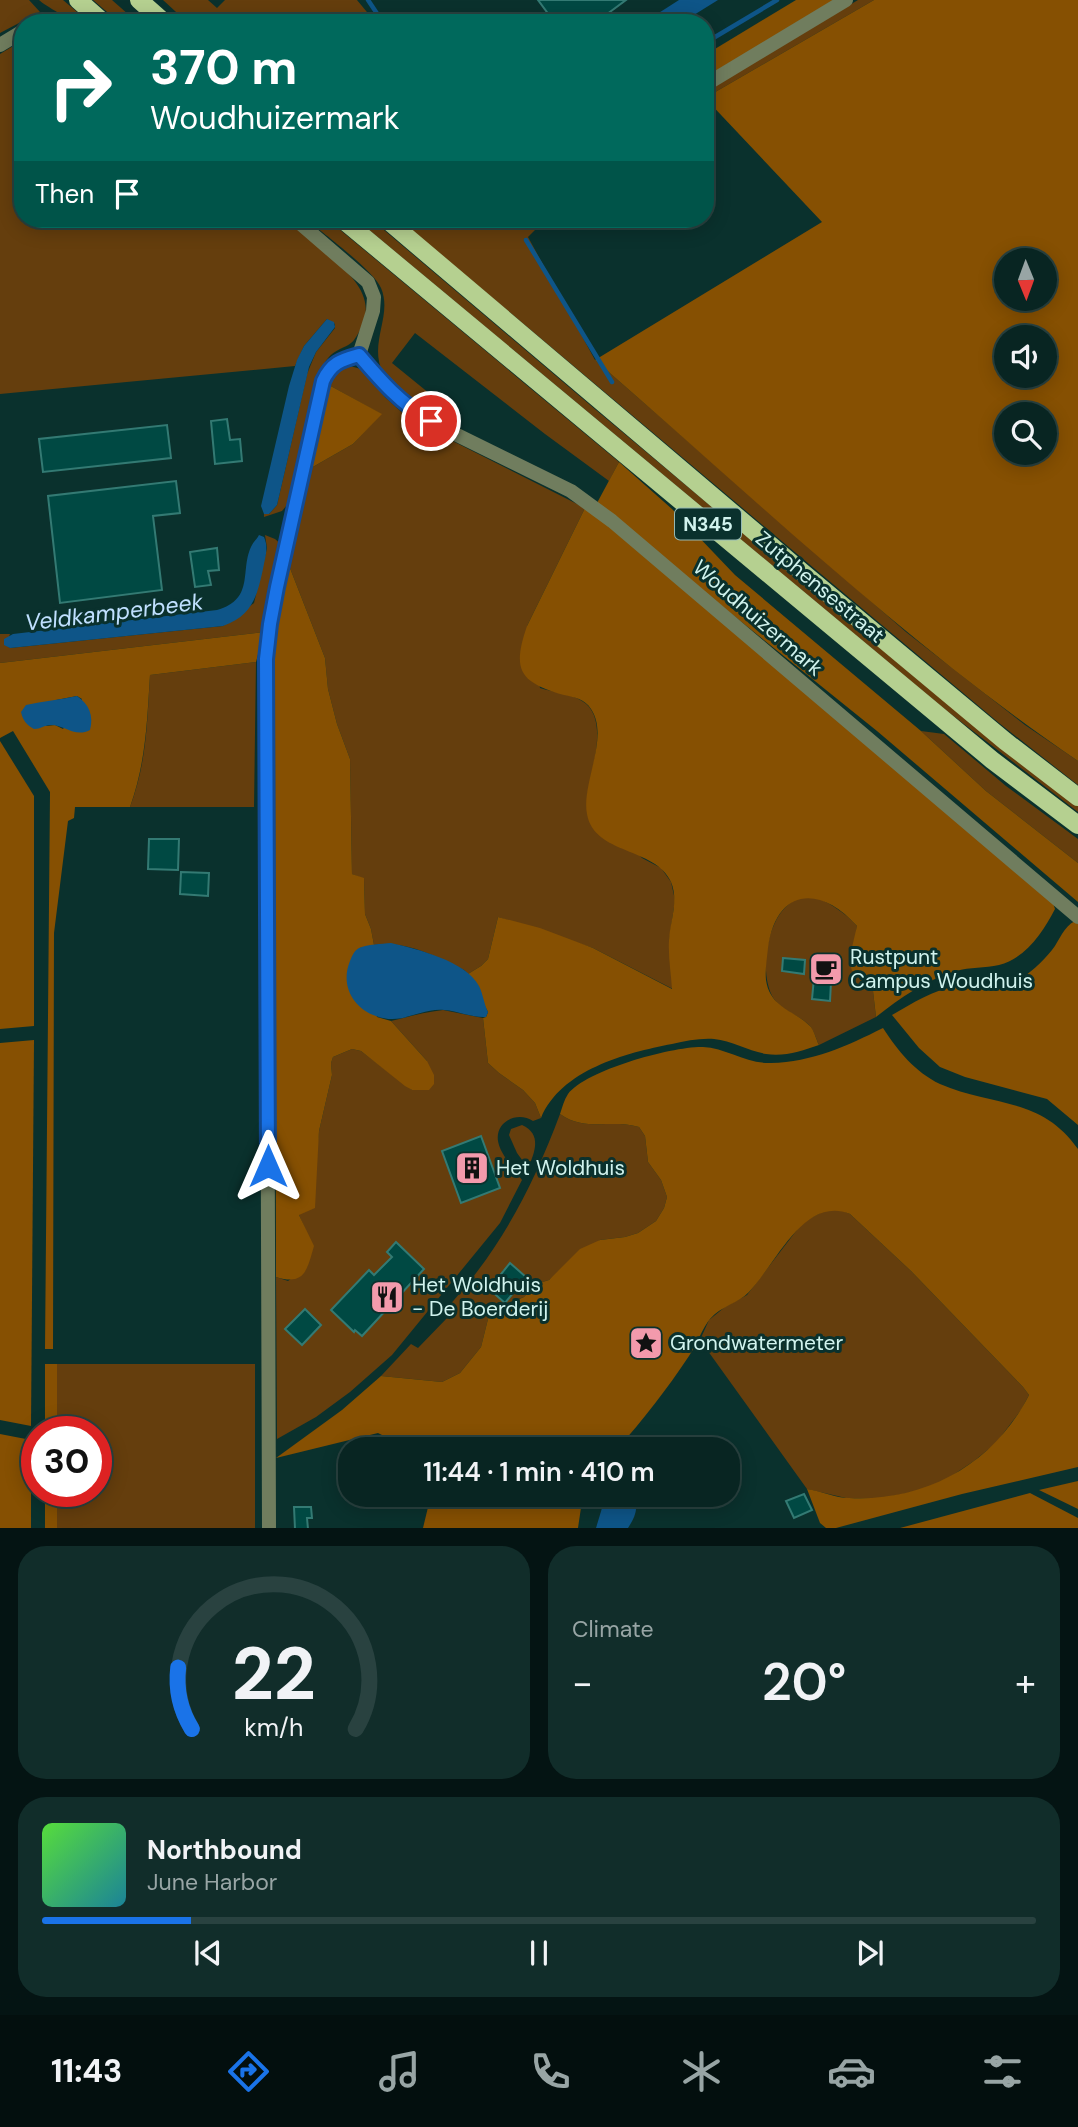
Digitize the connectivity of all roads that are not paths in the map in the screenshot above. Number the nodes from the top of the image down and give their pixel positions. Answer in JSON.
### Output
{"nodes":[{"id":1,"x":78,"y":0,"type":"edge"},
{"id":2,"x":139,"y":0,"type":"edge"},
{"id":3,"x":846,"y":0,"type":"edge"},
{"id":4,"x":94,"y":14,"type":"edge"},
{"id":5,"x":155,"y":14,"type":"edge"},
{"id":6,"x":714,"y":80,"type":"edge"},
{"id":7,"x":305,"y":228,"type":"edge"},
{"id":8,"x":353,"y":228,"type":"edge"},
{"id":9,"x":397,"y":228,"type":"edge"},
{"id":10,"x":359,"y":355,"type":"junction"},
{"id":11,"x":1078,"y":797,"type":"edge"},
{"id":12,"x":1078,"y":825,"type":"edge"},
{"id":13,"x":1078,"y":917,"type":"edge"},
{"id":14,"x":269,"y":1528,"type":"edge"}],
"edges":[{"from":1,"to":4,"type":"main road"},
{"from":2,"to":5,"type":"main road"},
{"from":3,"to":6,"type":"street"},
{"from":7,"to":10,"type":"street"},
{"from":8,"to":12,"type":"main road","name":"Zutphensestraat","number":"N345"},
{"from":9,"to":11,"type":"main road","name":"Zutphensestraat","number":"N345"},
{"from":10,"to":13,"type":"street","name":"Woudhuizermark"},
{"from":10,"to":14,"type":"street"}]}
